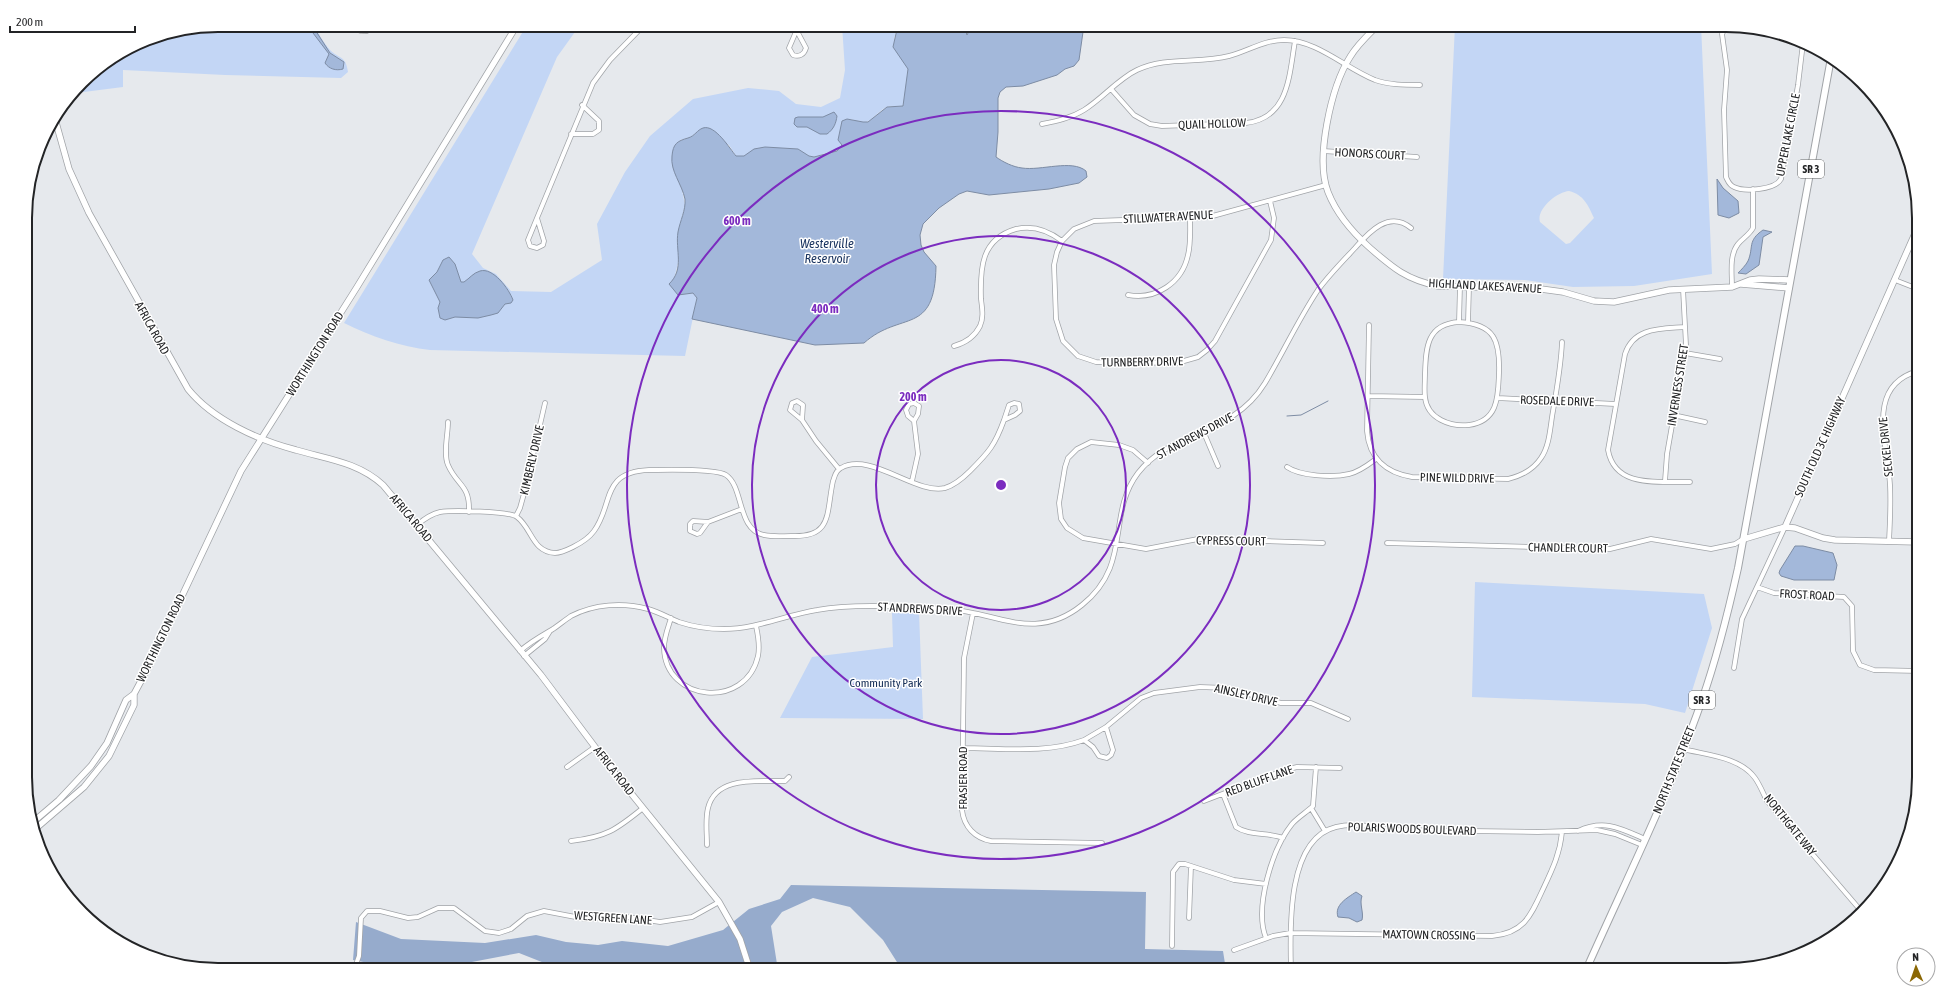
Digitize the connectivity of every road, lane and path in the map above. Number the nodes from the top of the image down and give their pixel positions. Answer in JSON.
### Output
{"nodes":[{"id":1,"x":513,"y":32,"type":"edge"},
{"id":2,"x":637,"y":32,"type":"edge"},
{"id":3,"x":796,"y":32,"type":"edge"},
{"id":4,"x":800,"y":32,"type":"edge"},
{"id":5,"x":1371,"y":32,"type":"edge"},
{"id":6,"x":1723,"y":32,"type":"edge"},
{"id":7,"x":1295,"y":41,"type":"junction"},
{"id":8,"x":1802,"y":48,"type":"edge"},
{"id":9,"x":1830,"y":64,"type":"edge"},
{"id":10,"x":1346,"y":65,"type":"junction"},
{"id":11,"x":1420,"y":85,"type":"dead end"},
{"id":12,"x":1111,"y":89,"type":"junction"},
{"id":13,"x":582,"y":106,"type":"junction"},
{"id":14,"x":1042,"y":124,"type":"dead end"},
{"id":15,"x":57,"y":126,"type":"edge"},
{"id":16,"x":571,"y":134,"type":"junction"},
{"id":17,"x":1323,"y":151,"type":"junction"},
{"id":18,"x":1417,"y":157,"type":"dead end"},
{"id":19,"x":1326,"y":185,"type":"junction"},
{"id":20,"x":1753,"y":189,"type":"junction"},
{"id":21,"x":1270,"y":201,"type":"junction"},
{"id":22,"x":537,"y":218,"type":"junction"},
{"id":23,"x":1190,"y":218,"type":"junction"},
{"id":24,"x":1411,"y":228,"type":"dead end"},
{"id":25,"x":1362,"y":240,"type":"junction"},
{"id":26,"x":1062,"y":241,"type":"junction"},
{"id":27,"x":1912,"y":242,"type":"edge"},
{"id":28,"x":1790,"y":280,"type":"junction"},
{"id":29,"x":1895,"y":280,"type":"junction"},
{"id":30,"x":1741,"y":284,"type":"junction"},
{"id":31,"x":1460,"y":286,"type":"junction"},
{"id":32,"x":1468,"y":287,"type":"junction"},
{"id":33,"x":1732,"y":287,"type":"junction"},
{"id":34,"x":1912,"y":287,"type":"edge"},
{"id":35,"x":1788,"y":288,"type":"junction"},
{"id":36,"x":1683,"y":289,"type":"junction"},
{"id":37,"x":1128,"y":295,"type":"dead end"},
{"id":38,"x":1459,"y":322,"type":"junction"},
{"id":39,"x":1468,"y":322,"type":"junction"},
{"id":40,"x":1369,"y":325,"type":"dead end"},
{"id":41,"x":1685,"y":328,"type":"junction"},
{"id":42,"x":1562,"y":342,"type":"dead end"},
{"id":43,"x":954,"y":346,"type":"dead end"},
{"id":44,"x":1685,"y":353,"type":"junction"},
{"id":45,"x":1720,"y":359,"type":"dead end"},
{"id":46,"x":1912,"y":373,"type":"edge"},
{"id":47,"x":1368,"y":396,"type":"junction"},
{"id":48,"x":1425,"y":398,"type":"junction"},
{"id":49,"x":1498,"y":398,"type":"junction"},
{"id":50,"x":1555,"y":401,"type":"junction"},
{"id":51,"x":545,"y":403,"type":"dead end"},
{"id":52,"x":1615,"y":404,"type":"junction"},
{"id":53,"x":1673,"y":415,"type":"junction"},
{"id":54,"x":802,"y":420,"type":"junction"},
{"id":55,"x":1004,"y":420,"type":"junction"},
{"id":56,"x":914,"y":421,"type":"dead end"},
{"id":57,"x":448,"y":422,"type":"dead end"},
{"id":58,"x":1705,"y":422,"type":"dead end"},
{"id":59,"x":1204,"y":432,"type":"junction"},
{"id":60,"x":261,"y":438,"type":"junction"},
{"id":61,"x":1376,"y":459,"type":"junction"},
{"id":62,"x":1148,"y":463,"type":"junction"},
{"id":63,"x":1218,"y":466,"type":"dead end"},
{"id":64,"x":1287,"y":467,"type":"dead end"},
{"id":65,"x":839,"y":469,"type":"junction"},
{"id":66,"x":912,"y":481,"type":"junction"},
{"id":67,"x":1664,"y":481,"type":"junction"},
{"id":68,"x":1690,"y":482,"type":"dead end"},
{"id":69,"x":742,"y":509,"type":"junction"},
{"id":70,"x":469,"y":512,"type":"junction"},
{"id":71,"x":516,"y":516,"type":"junction"},
{"id":72,"x":708,"y":522,"type":"junction"},
{"id":73,"x":417,"y":525,"type":"junction"},
{"id":74,"x":1785,"y":527,"type":"junction"},
{"id":75,"x":1744,"y":539,"type":"junction"},
{"id":76,"x":1889,"y":541,"type":"junction"},
{"id":77,"x":1912,"y":542,"type":"edge"},
{"id":78,"x":1323,"y":543,"type":"dead end"},
{"id":79,"x":1117,"y":544,"type":"junction"},
{"id":80,"x":1387,"y":544,"type":"dead end"},
{"id":81,"x":1757,"y":587,"type":"junction"},
{"id":82,"x":973,"y":613,"type":"junction"},
{"id":83,"x":671,"y":618,"type":"junction"},
{"id":84,"x":756,"y":626,"type":"junction"},
{"id":85,"x":550,"y":631,"type":"junction"},
{"id":86,"x":520,"y":651,"type":"junction"},
{"id":87,"x":524,"y":656,"type":"junction"},
{"id":88,"x":1734,"y":668,"type":"dead end"},
{"id":89,"x":1912,"y":671,"type":"edge"},
{"id":90,"x":134,"y":694,"type":"junction"},
{"id":91,"x":1348,"y":719,"type":"dead end"},
{"id":92,"x":1106,"y":727,"type":"junction"},
{"id":93,"x":1084,"y":740,"type":"junction"},
{"id":94,"x":595,"y":747,"type":"junction"},
{"id":95,"x":963,"y":748,"type":"junction"},
{"id":96,"x":1683,"y":749,"type":"junction"},
{"id":97,"x":567,"y":767,"type":"dead end"},
{"id":98,"x":1316,"y":767,"type":"junction"},
{"id":99,"x":1340,"y":768,"type":"dead end"},
{"id":100,"x":789,"y":777,"type":"dead end"},
{"id":101,"x":1223,"y":794,"type":"junction"},
{"id":102,"x":59,"y":800,"type":"junction"},
{"id":103,"x":1204,"y":801,"type":"dead end"},
{"id":104,"x":64,"y":805,"type":"junction"},
{"id":105,"x":643,"y":808,"type":"junction"},
{"id":106,"x":1311,"y":808,"type":"junction"},
{"id":107,"x":37,"y":819,"type":"edge"},
{"id":108,"x":38,"y":826,"type":"edge"},
{"id":109,"x":1325,"y":831,"type":"junction"},
{"id":110,"x":1562,"y":832,"type":"junction"},
{"id":111,"x":1575,"y":832,"type":"junction"},
{"id":112,"x":1283,"y":838,"type":"junction"},
{"id":113,"x":1645,"y":839,"type":"junction"},
{"id":114,"x":571,"y":841,"type":"dead end"},
{"id":115,"x":1102,"y":843,"type":"dead end"},
{"id":116,"x":707,"y":845,"type":"dead end"},
{"id":117,"x":1642,"y":845,"type":"junction"},
{"id":118,"x":1191,"y":866,"type":"junction"},
{"id":119,"x":1266,"y":884,"type":"junction"},
{"id":120,"x":719,"y":902,"type":"junction"},
{"id":121,"x":1858,"y":907,"type":"edge"},
{"id":122,"x":1189,"y":918,"type":"dead end"},
{"id":123,"x":1290,"y":933,"type":"junction"},
{"id":124,"x":1266,"y":938,"type":"junction"},
{"id":125,"x":1172,"y":946,"type":"dead end"},
{"id":126,"x":1234,"y":950,"type":"dead end"},
{"id":127,"x":356,"y":963,"type":"edge"},
{"id":128,"x":748,"y":963,"type":"edge"},
{"id":129,"x":1291,"y":963,"type":"edge"},
{"id":130,"x":1589,"y":963,"type":"edge"}],
"edges":[{"from":1,"to":60,"type":"street","name":"WORTHINGTON ROAD"},
{"from":2,"to":13,"type":"street"},
{"from":3,"to":4,"type":"street"},
{"from":5,"to":10,"type":"street","name":"HIGHLAND LAKES AVENUE"},
{"from":6,"to":20,"type":"street","name":"UPPER LAKE CIRCLE"},
{"from":7,"to":10,"type":"street"},
{"from":7,"to":12,"type":"street"},
{"from":7,"to":12,"type":"street","name":"QUAIL HOLLOW"},
{"from":8,"to":20,"type":"street","name":"UPPER LAKE CIRCLE"},
{"from":9,"to":28,"type":"main road","number":"SR 3"},
{"from":10,"to":11,"type":"street"},
{"from":10,"to":17,"type":"street","name":"HIGHLAND LAKES AVENUE"},
{"from":12,"to":14,"type":"street"},
{"from":13,"to":16,"type":"street"},
{"from":13,"to":16,"type":"street"},
{"from":15,"to":60,"type":"street","name":"AFRICA ROAD"},
{"from":16,"to":22,"type":"street"},
{"from":17,"to":18,"type":"street","name":"HONORS COURT"},
{"from":17,"to":19,"type":"street","name":"HIGHLAND LAKES AVENUE"},
{"from":19,"to":21,"type":"street","name":"STILLWATER AVENUE"},
{"from":19,"to":25,"type":"street","name":"HIGHLAND LAKES AVENUE"},
{"from":20,"to":33,"type":"street"},
{"from":21,"to":23,"type":"street","name":"STILLWATER AVENUE"},
{"from":21,"to":26,"type":"street","name":"TURNBERRY DRIVE"},
{"from":22,"to":22,"type":"street"},
{"from":23,"to":26,"type":"street","name":"STILLWATER AVENUE"},
{"from":23,"to":37,"type":"street"},
{"from":24,"to":25,"type":"street","name":"ST ANDREWS DRIVE"},
{"from":25,"to":31,"type":"street","name":"HIGHLAND LAKES AVENUE"},
{"from":25,"to":59,"type":"street","name":"ST ANDREWS DRIVE"},
{"from":26,"to":43,"type":"street"},
{"from":27,"to":29,"type":"street","name":"SOUTH OLD 3C HIGHWAY"},
{"from":28,"to":30,"type":"street","name":"HIGHLAND LAKES AVENUE"},
{"from":28,"to":35,"type":"main road","number":"SR 3"},
{"from":29,"to":34,"type":"street"},
{"from":29,"to":74,"type":"street","name":"SOUTH OLD 3C HIGHWAY"},
{"from":30,"to":33,"type":"street","name":"HIGHLAND LAKES AVENUE"},
{"from":30,"to":35,"type":"street","name":"HIGHLAND LAKES AVENUE"},
{"from":31,"to":32,"type":"street","name":"HIGHLAND LAKES AVENUE"},
{"from":31,"to":38,"type":"street"},
{"from":32,"to":36,"type":"street","name":"HIGHLAND LAKES AVENUE"},
{"from":32,"to":39,"type":"street"},
{"from":33,"to":36,"type":"street","name":"HIGHLAND LAKES AVENUE"},
{"from":35,"to":75,"type":"main road","number":"SR 3"},
{"from":36,"to":41,"type":"street","name":"INVERNESS STREET"},
{"from":38,"to":39,"type":"street"},
{"from":38,"to":48,"type":"street"},
{"from":39,"to":49,"type":"street"},
{"from":40,"to":47,"type":"street","name":"PINE WILD DRIVE"},
{"from":41,"to":44,"type":"street","name":"INVERNESS STREET"},
{"from":41,"to":52,"type":"street"},
{"from":42,"to":50,"type":"street","name":"PINE WILD DRIVE"},
{"from":44,"to":45,"type":"street"},
{"from":44,"to":53,"type":"street","name":"INVERNESS STREET"},
{"from":46,"to":76,"type":"street","name":"SECKEL DRIVE"},
{"from":47,"to":48,"type":"street"},
{"from":47,"to":61,"type":"street","name":"PINE WILD DRIVE"},
{"from":48,"to":49,"type":"street"},
{"from":49,"to":50,"type":"street","name":"ROSEDALE DRIVE"},
{"from":50,"to":52,"type":"street","name":"ROSEDALE DRIVE"},
{"from":50,"to":61,"type":"street","name":"PINE WILD DRIVE"},
{"from":51,"to":71,"type":"street","name":"KIMBERLY DRIVE"},
{"from":52,"to":67,"type":"street"},
{"from":53,"to":58,"type":"street"},
{"from":53,"to":67,"type":"street","name":"INVERNESS STREET"},
{"from":54,"to":54,"type":"street"},
{"from":54,"to":65,"type":"street"},
{"from":55,"to":55,"type":"street"},
{"from":55,"to":66,"type":"street"},
{"from":56,"to":66,"type":"street"},
{"from":57,"to":70,"type":"street"},
{"from":59,"to":62,"type":"street","name":"ST ANDREWS DRIVE"},
{"from":59,"to":63,"type":"street"},
{"from":60,"to":73,"type":"street","name":"AFRICA ROAD"},
{"from":60,"to":90,"type":"street","name":"WORTHINGTON ROAD"},
{"from":61,"to":64,"type":"street"},
{"from":62,"to":79,"type":"street","name":"ST ANDREWS DRIVE"},
{"from":62,"to":79,"type":"street","name":"CYPRESS COURT"},
{"from":65,"to":66,"type":"street"},
{"from":65,"to":69,"type":"street"},
{"from":67,"to":68,"type":"street"},
{"from":69,"to":71,"type":"street"},
{"from":69,"to":72,"type":"street"},
{"from":70,"to":71,"type":"street"},
{"from":70,"to":73,"type":"street"},
{"from":72,"to":72,"type":"street"},
{"from":73,"to":86,"type":"street","name":"AFRICA ROAD"},
{"from":74,"to":75,"type":"street"},
{"from":74,"to":76,"type":"street"},
{"from":74,"to":81,"type":"street","name":"SOUTH OLD 3C HIGHWAY"},
{"from":75,"to":80,"type":"street","name":"CHANDLER COURT"},
{"from":75,"to":96,"type":"main road","name":"NORTH STATE STREET","number":"SR 3"},
{"from":76,"to":77,"type":"street"},
{"from":78,"to":79,"type":"street","name":"CYPRESS COURT"},
{"from":79,"to":82,"type":"street","name":"ST ANDREWS DRIVE"},
{"from":81,"to":88,"type":"street","name":"SOUTH OLD 3C HIGHWAY"},
{"from":81,"to":89,"type":"street","name":"FROST ROAD"},
{"from":82,"to":84,"type":"street","name":"ST ANDREWS DRIVE"},
{"from":82,"to":95,"type":"street","name":"FRASIER ROAD"},
{"from":83,"to":84,"type":"street","name":"ST ANDREWS DRIVE"},
{"from":83,"to":84,"type":"street"},
{"from":83,"to":85,"type":"street","name":"ST ANDREWS DRIVE"},
{"from":85,"to":86,"type":"street","name":"ST ANDREWS DRIVE"},
{"from":85,"to":87,"type":"street","name":"ST ANDREWS DRIVE"},
{"from":86,"to":87,"type":"street","name":"AFRICA ROAD"},
{"from":87,"to":94,"type":"street","name":"AFRICA ROAD"},
{"from":90,"to":102,"type":"street","name":"WORTHINGTON ROAD"},
{"from":90,"to":104,"type":"street","name":"WORTHINGTON ROAD"},
{"from":91,"to":92,"type":"street","name":"AINSLEY DRIVE"},
{"from":92,"to":93,"type":"street","name":"AINSLEY DRIVE"},
{"from":92,"to":93,"type":"street"},
{"from":93,"to":95,"type":"street","name":"AINSLEY DRIVE"},
{"from":94,"to":97,"type":"street"},
{"from":94,"to":105,"type":"street","name":"AFRICA ROAD"},
{"from":95,"to":115,"type":"street","name":"FRASIER ROAD"},
{"from":96,"to":113,"type":"main road","name":"NORTH STATE STREET","number":"SR 3"},
{"from":96,"to":121,"type":"street","name":"NORTHGATE WAY"},
{"from":98,"to":99,"type":"street","name":"RED BLUFF LANE"},
{"from":98,"to":101,"type":"street","name":"RED BLUFF LANE"},
{"from":98,"to":106,"type":"street"},
{"from":100,"to":116,"type":"street"},
{"from":101,"to":103,"type":"street","name":"RED BLUFF LANE"},
{"from":101,"to":112,"type":"street"},
{"from":102,"to":104,"type":"street"},
{"from":102,"to":107,"type":"street","name":"WORTHINGTON ROAD"},
{"from":104,"to":108,"type":"street","name":"WORTHINGTON ROAD"},
{"from":105,"to":114,"type":"street"},
{"from":105,"to":120,"type":"street","name":"AFRICA ROAD"},
{"from":106,"to":109,"type":"street"},
{"from":106,"to":112,"type":"street"},
{"from":109,"to":110,"type":"street","name":"POLARIS WOODS BOULEVARD"},
{"from":109,"to":123,"type":"street"},
{"from":110,"to":111,"type":"street","name":"POLARIS WOODS BOULEVARD"},
{"from":110,"to":123,"type":"street","name":"MAXTOWN CROSSING"},
{"from":111,"to":113,"type":"street","name":"POLARIS WOODS BOULEVARD"},
{"from":111,"to":117,"type":"street","name":"POLARIS WOODS BOULEVARD"},
{"from":112,"to":119,"type":"street"},
{"from":113,"to":117,"type":"main road","name":"NORTH STATE STREET","number":"SR 3"},
{"from":117,"to":130,"type":"main road","name":"NORTH STATE STREET","number":"SR 3"},
{"from":118,"to":119,"type":"street"},
{"from":118,"to":122,"type":"street"},
{"from":118,"to":125,"type":"street"},
{"from":119,"to":124,"type":"street"},
{"from":120,"to":127,"type":"street","name":"WESTGREEN LANE"},
{"from":120,"to":128,"type":"street","name":"AFRICA ROAD"},
{"from":123,"to":124,"type":"street","name":"MAXTOWN CROSSING"},
{"from":123,"to":129,"type":"street"},
{"from":124,"to":126,"type":"street","name":"MAXTOWN CROSSING"}]}
